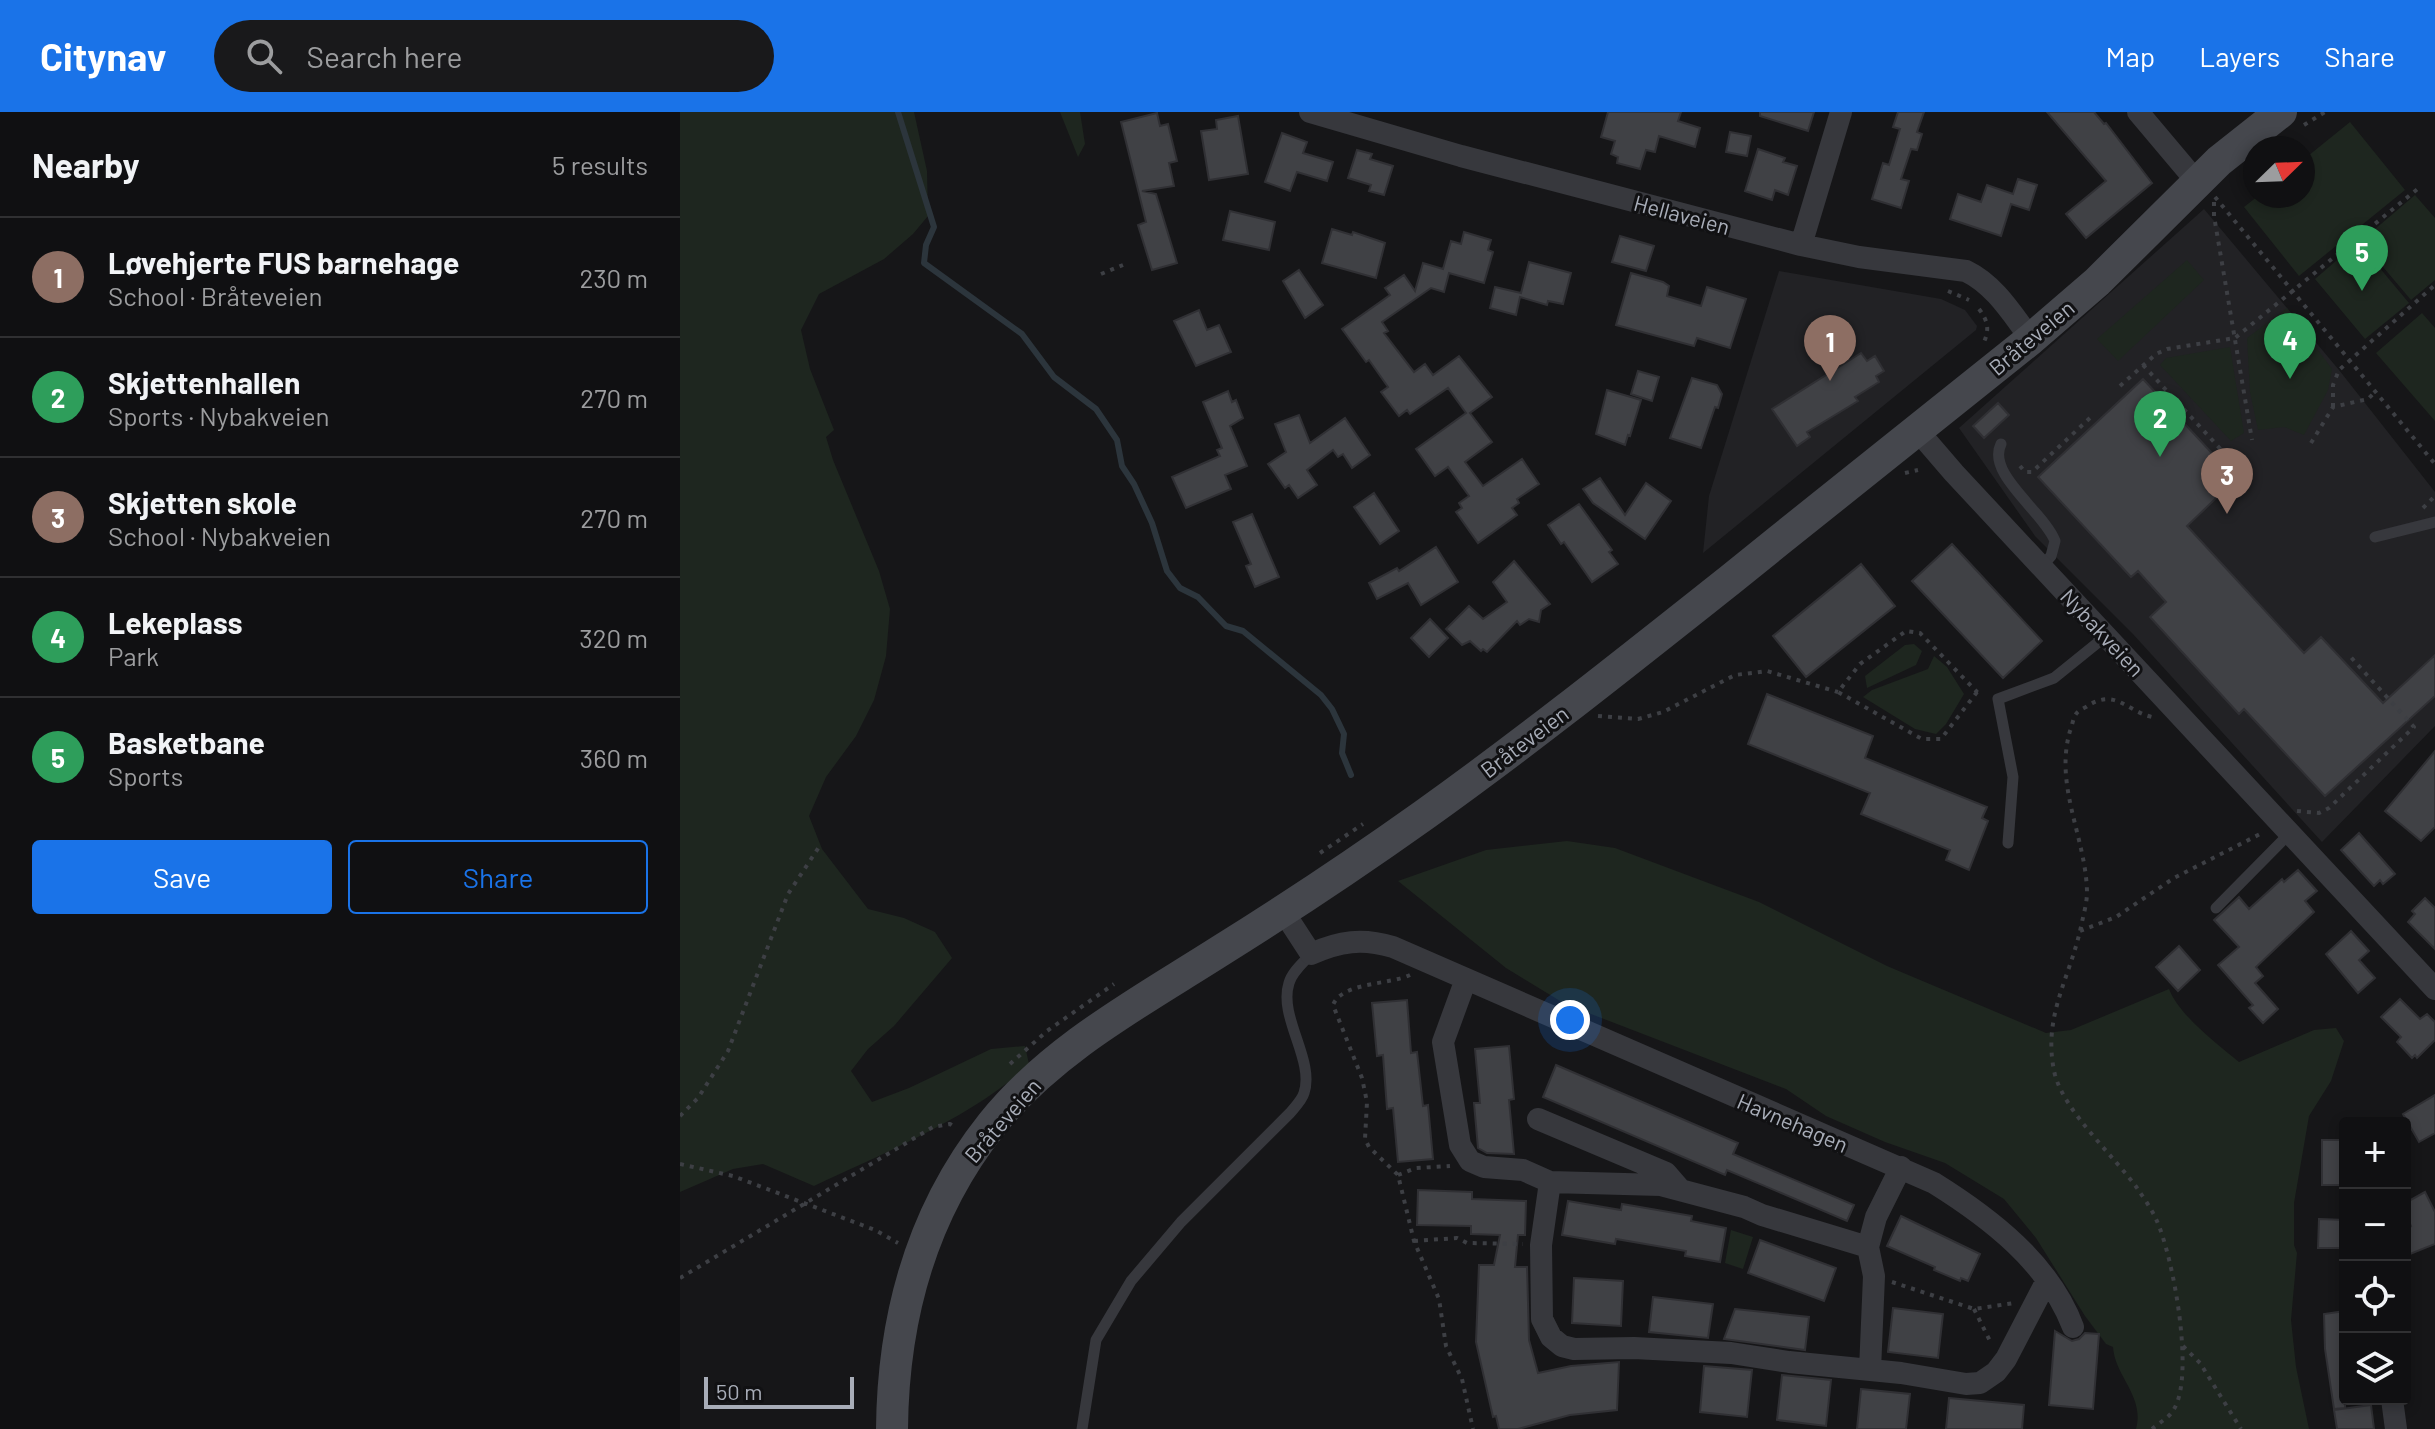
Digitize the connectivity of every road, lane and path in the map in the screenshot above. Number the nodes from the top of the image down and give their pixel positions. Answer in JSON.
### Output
{"nodes":[{"id":1,"x":1310,"y":112,"type":"edge"},
{"id":2,"x":1841,"y":112,"type":"edge"},
{"id":3,"x":2138,"y":112,"type":"edge"},
{"id":4,"x":2281,"y":112,"type":"edge"},
{"id":5,"x":2420,"y":187,"type":"dead end"},
{"id":6,"x":2206,"y":189,"type":"junction"},
{"id":7,"x":1801,"y":245,"type":"junction"},
{"id":8,"x":1123,"y":265,"type":"dead end"},
{"id":9,"x":1101,"y":274,"type":"dead end"},
{"id":10,"x":2435,"y":285,"type":"edge"},
{"id":11,"x":1947,"y":290,"type":"dead end"},
{"id":12,"x":2293,"y":292,"type":"junction"},
{"id":13,"x":2235,"y":338,"type":"junction"},
{"id":14,"x":2031,"y":339,"type":"junction"},
{"id":15,"x":1978,"y":352,"type":"dead end"},
{"id":16,"x":2351,"y":360,"type":"junction"},
{"id":17,"x":2143,"y":365,"type":"junction"},
{"id":18,"x":2120,"y":386,"type":"dead end"},
{"id":19,"x":2376,"y":391,"type":"junction"},
{"id":20,"x":2333,"y":407,"type":"junction"},
{"id":21,"x":2092,"y":416,"type":"dead end"},
{"id":22,"x":1917,"y":430,"type":"junction"},
{"id":23,"x":2252,"y":440,"type":"dead end"},
{"id":24,"x":2311,"y":443,"type":"dead end"},
{"id":25,"x":2001,"y":444,"type":"joint"},
{"id":26,"x":2226,"y":455,"type":"dead end"},
{"id":27,"x":2435,"y":464,"type":"edge"},
{"id":28,"x":1918,"y":470,"type":"dead end"},
{"id":29,"x":1903,"y":473,"type":"dead end"},
{"id":30,"x":2435,"y":522,"type":"edge"},
{"id":31,"x":2375,"y":537,"type":"dead end"},
{"id":32,"x":2042,"y":566,"type":"junction"},
{"id":33,"x":2106,"y":636,"type":"junction"},
{"id":34,"x":2348,"y":654,"type":"dead end"},
{"id":35,"x":1838,"y":692,"type":"junction"},
{"id":36,"x":1608,"y":705,"type":"dead end"},
{"id":37,"x":2161,"y":713,"type":"dead end"},
{"id":38,"x":1368,"y":820,"type":"dead end"},
{"id":39,"x":2285,"y":828,"type":"junction"},
{"id":40,"x":2008,"y":843,"type":"dead end"},
{"id":41,"x":819,"y":847,"type":"dead end"},
{"id":42,"x":1318,"y":854,"type":"dead end"},
{"id":43,"x":2216,"y":908,"type":"dead end"},
{"id":44,"x":1283,"y":911,"type":"junction"},
{"id":45,"x":2080,"y":931,"type":"junction"},
{"id":46,"x":1311,"y":954,"type":"junction"},
{"id":47,"x":1415,"y":973,"type":"dead end"},
{"id":48,"x":1466,"y":979,"type":"junction"},
{"id":49,"x":1120,"y":981,"type":"dead end"},
{"id":50,"x":2435,"y":989,"type":"edge"},
{"id":51,"x":1004,"y":1070,"type":"dead end"},
{"id":52,"x":680,"y":1116,"type":"edge"},
{"id":53,"x":964,"y":1118,"type":"dead end"},
{"id":54,"x":1538,"y":1119,"type":"dead end"},
{"id":55,"x":1470,"y":1161,"type":"junction"},
{"id":56,"x":680,"y":1164,"type":"edge"},
{"id":57,"x":1901,"y":1167,"type":"junction"},
{"id":58,"x":1398,"y":1175,"type":"junction"},
{"id":59,"x":1550,"y":1182,"type":"junction"},
{"id":60,"x":1681,"y":1190,"type":"junction"},
{"id":61,"x":804,"y":1204,"type":"junction"},
{"id":62,"x":901,"y":1234,"type":"dead end"},
{"id":63,"x":1414,"y":1241,"type":"junction"},
{"id":64,"x":898,"y":1243,"type":"junction"},
{"id":65,"x":1541,"y":1245,"type":"junction"},
{"id":66,"x":1868,"y":1247,"type":"junction"},
{"id":67,"x":895,"y":1251,"type":"dead end"},
{"id":68,"x":1874,"y":1276,"type":"junction"},
{"id":69,"x":680,"y":1278,"type":"edge"},
{"id":70,"x":2046,"y":1282,"type":"junction"},
{"id":71,"x":2007,"y":1302,"type":"dead end"},
{"id":72,"x":1974,"y":1309,"type":"junction"},
{"id":73,"x":2073,"y":1327,"type":"dead end"},
{"id":74,"x":2181,"y":1344,"type":"junction"},
{"id":75,"x":1870,"y":1370,"type":"junction"},
{"id":76,"x":1991,"y":1377,"type":"junction"},
{"id":77,"x":2393,"y":1405,"type":"edge"},
{"id":78,"x":892,"y":1429,"type":"edge"},
{"id":79,"x":1082,"y":1429,"type":"edge"},
{"id":80,"x":1473,"y":1429,"type":"edge"},
{"id":81,"x":2152,"y":1429,"type":"edge"},
{"id":82,"x":2241,"y":1429,"type":"edge"},
{"id":83,"x":2396,"y":1429,"type":"edge"}],
"edges":[{"from":1,"to":7,"type":"street","name":"Hellaveien"},
{"from":2,"to":7,"type":"street"},
{"from":3,"to":6,"type":"street"},
{"from":4,"to":6,"type":"main road","name":"Bråteveien"},
{"from":5,"to":12,"type":"path"},
{"from":6,"to":12,"type":"path"},
{"from":6,"to":13,"type":"path"},
{"from":6,"to":14,"type":"main road","name":"Bråteveien"},
{"from":7,"to":14,"type":"street","name":"Hellaveien"},
{"from":8,"to":9,"type":"path"},
{"from":10,"to":16,"type":"path"},
{"from":11,"to":15,"type":"path"},
{"from":12,"to":13,"type":"path"},
{"from":12,"to":16,"type":"path"},
{"from":13,"to":17,"type":"path"},
{"from":13,"to":23,"type":"path"},
{"from":14,"to":22,"type":"main road","name":"Bråteveien"},
{"from":16,"to":19,"type":"path"},
{"from":16,"to":20,"type":"path"},
{"from":17,"to":18,"type":"path"},
{"from":17,"to":26,"type":"path"},
{"from":19,"to":20,"type":"path"},
{"from":19,"to":27,"type":"path"},
{"from":20,"to":24,"type":"path"},
{"from":21,"to":25,"type":"path"},
{"from":22,"to":32,"type":"street","name":"Nybakveien"},
{"from":22,"to":44,"type":"main road","name":"Bråteveien"},
{"from":25,"to":32,"type":"lane"},
{"from":28,"to":29,"type":"path"},
{"from":30,"to":31,"type":"lane"},
{"from":32,"to":33,"type":"street","name":"Nybakveien"},
{"from":33,"to":39,"type":"street","name":"Nybakveien"},
{"from":33,"to":40,"type":"lane"},
{"from":34,"to":39,"type":"path"},
{"from":35,"to":35,"type":"path"},
{"from":35,"to":36,"type":"path"},
{"from":37,"to":45,"type":"path"},
{"from":38,"to":42,"type":"path"},
{"from":39,"to":43,"type":"lane"},
{"from":39,"to":45,"type":"path"},
{"from":39,"to":50,"type":"street","name":"Nybakveien"},
{"from":41,"to":52,"type":"path"},
{"from":44,"to":46,"type":"street"},
{"from":44,"to":78,"type":"main road","name":"Bråteveien"},
{"from":45,"to":74,"type":"path"},
{"from":46,"to":48,"type":"street","name":"Havnehagen"},
{"from":46,"to":79,"type":"lane"},
{"from":47,"to":58,"type":"path"},
{"from":48,"to":55,"type":"street"},
{"from":48,"to":57,"type":"street","name":"Havnehagen"},
{"from":49,"to":51,"type":"path"},
{"from":53,"to":61,"type":"path"},
{"from":54,"to":60,"type":"street"},
{"from":55,"to":58,"type":"path"},
{"from":55,"to":59,"type":"street"},
{"from":56,"to":61,"type":"path"},
{"from":57,"to":66,"type":"street"},
{"from":57,"to":70,"type":"street","name":"Havnehagen"},
{"from":58,"to":63,"type":"path"},
{"from":59,"to":60,"type":"street"},
{"from":59,"to":65,"type":"street"},
{"from":60,"to":66,"type":"street"},
{"from":61,"to":64,"type":"path"},
{"from":61,"to":69,"type":"path"},
{"from":62,"to":64,"type":"path"},
{"from":63,"to":65,"type":"path"},
{"from":63,"to":80,"type":"path"},
{"from":64,"to":67,"type":"path"},
{"from":65,"to":75,"type":"street"},
{"from":66,"to":68,"type":"street"},
{"from":68,"to":72,"type":"path"},
{"from":68,"to":75,"type":"street"},
{"from":70,"to":73,"type":"street","name":"Havnehagen"},
{"from":70,"to":76,"type":"street"},
{"from":71,"to":72,"type":"path"},
{"from":72,"to":76,"type":"path"},
{"from":74,"to":81,"type":"path"},
{"from":74,"to":82,"type":"path"},
{"from":75,"to":76,"type":"street"},
{"from":77,"to":83,"type":"street"}]}
